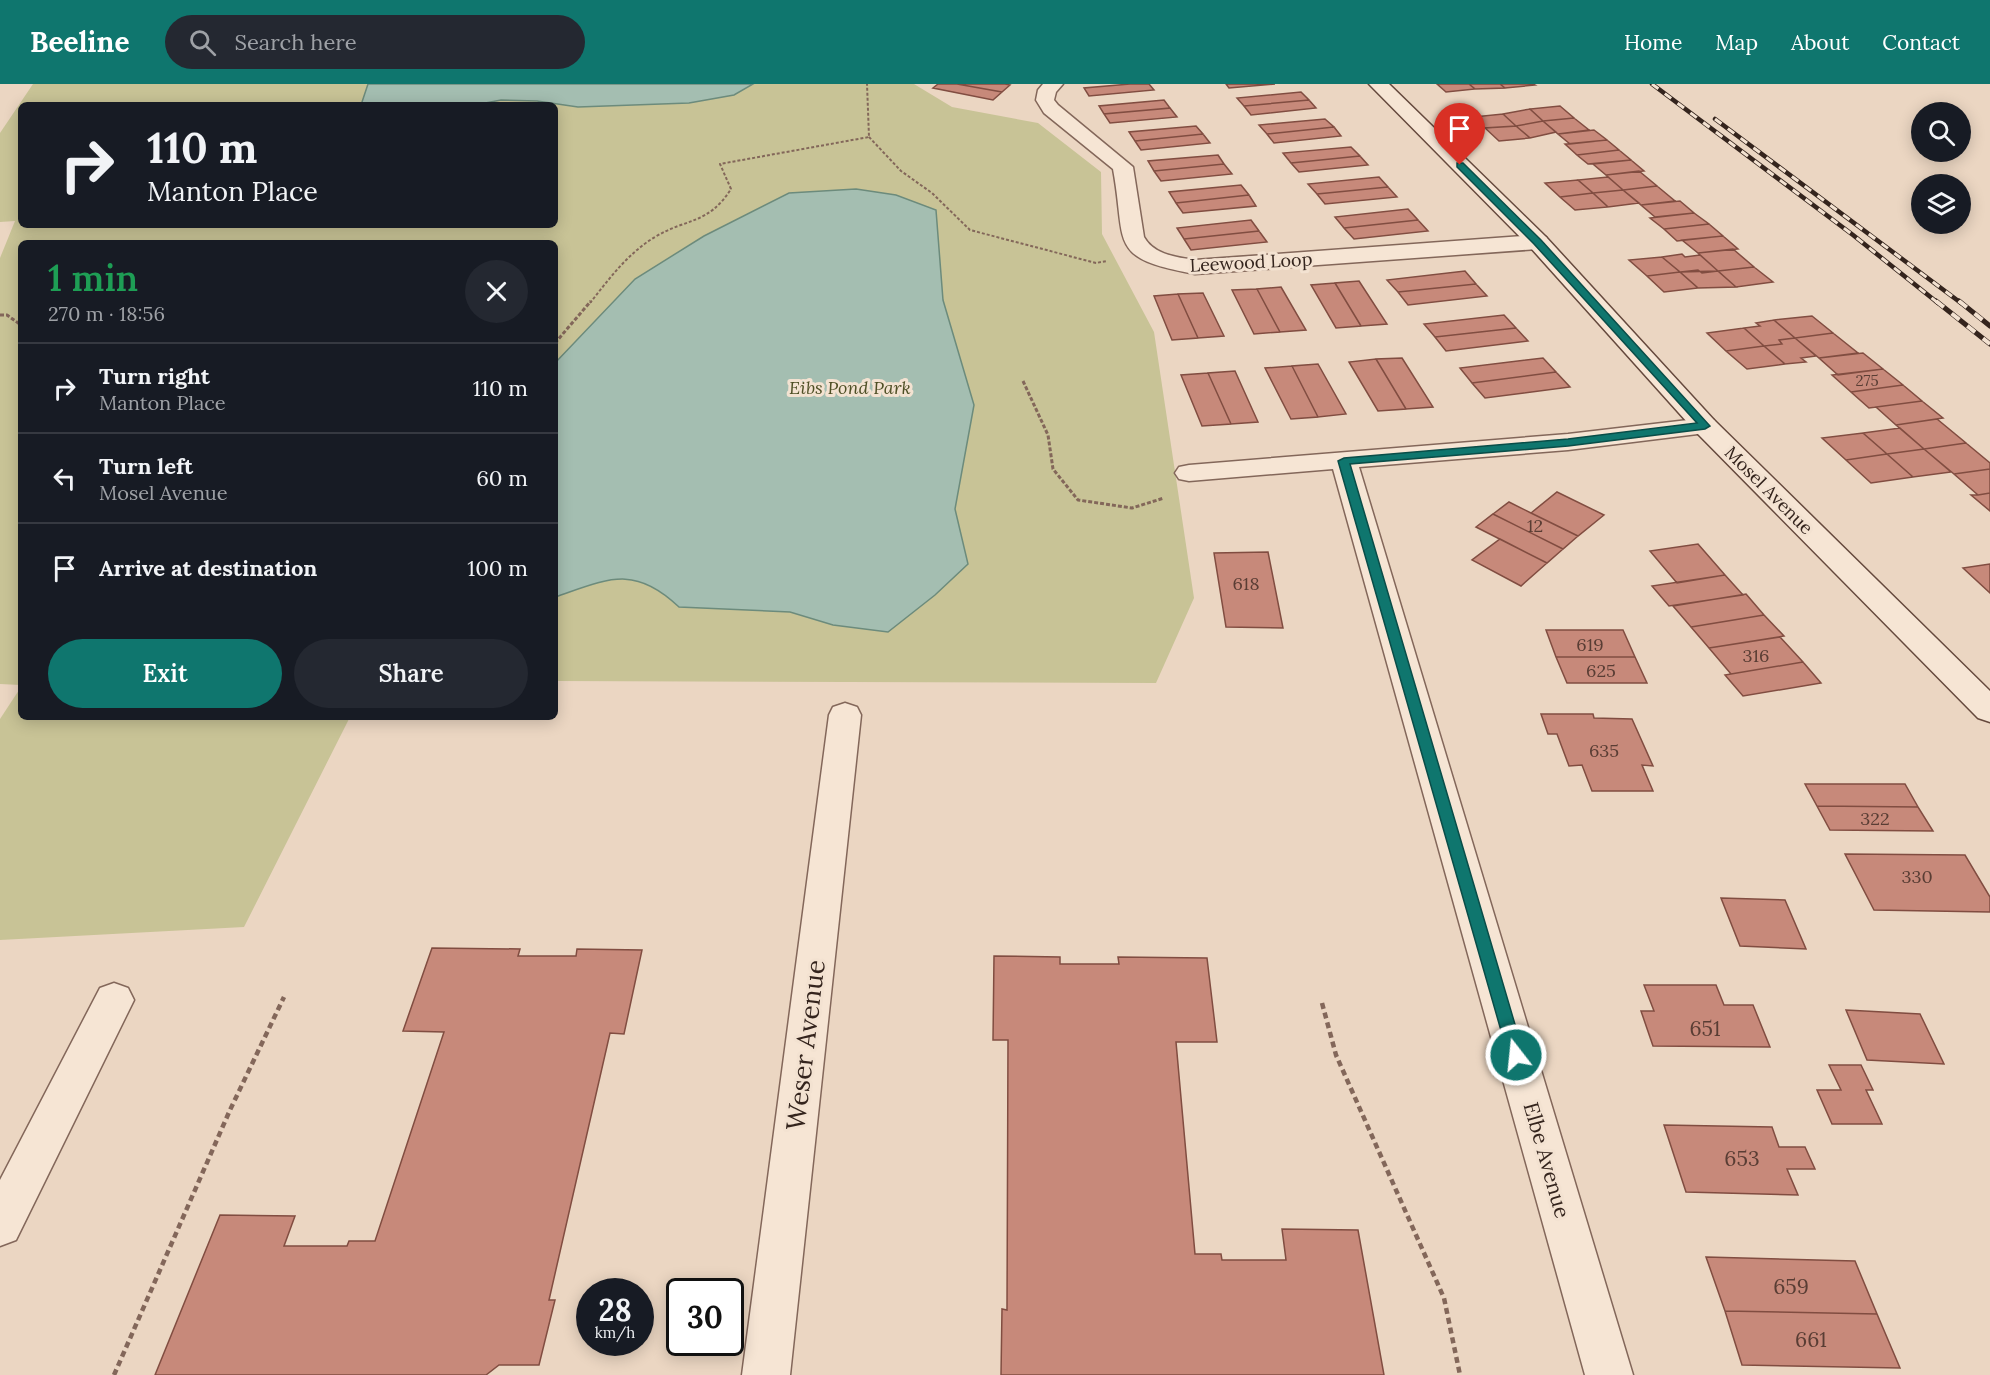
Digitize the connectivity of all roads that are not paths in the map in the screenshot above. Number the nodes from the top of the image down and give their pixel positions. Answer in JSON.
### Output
{"nodes":[{"id":1,"x":1054,"y":84,"type":"edge"},
{"id":2,"x":1378,"y":84,"type":"edge"},
{"id":3,"x":1538,"y":242,"type":"junction"},
{"id":4,"x":1705,"y":426,"type":"junction"},
{"id":5,"x":1344,"y":461,"type":"junction"},
{"id":6,"x":1199,"y":473,"type":"road end"},
{"id":7,"x":1990,"y":710,"type":"edge"},
{"id":8,"x":845,"y":715,"type":"dead end"},
{"id":9,"x":114,"y":1000,"type":"dead end"},
{"id":10,"x":0,"y":1225,"type":"edge"},
{"id":11,"x":766,"y":1375,"type":"edge"},
{"id":12,"x":1609,"y":1375,"type":"edge"}],
"edges":[{"from":1,"to":3,"type":"street","name":"Leewood Loop"},
{"from":2,"to":3,"type":"street","name":"Mosel Avenue"},
{"from":3,"to":4,"type":"street","name":"Mosel Avenue"},
{"from":4,"to":5,"type":"street"},
{"from":4,"to":7,"type":"street","name":"Mosel Avenue"},
{"from":5,"to":6,"type":"street"},
{"from":5,"to":12,"type":"street","name":"Elbe Avenue"},
{"from":8,"to":11,"type":"street","name":"Weser Avenue"},
{"from":9,"to":10,"type":"street"}]}
